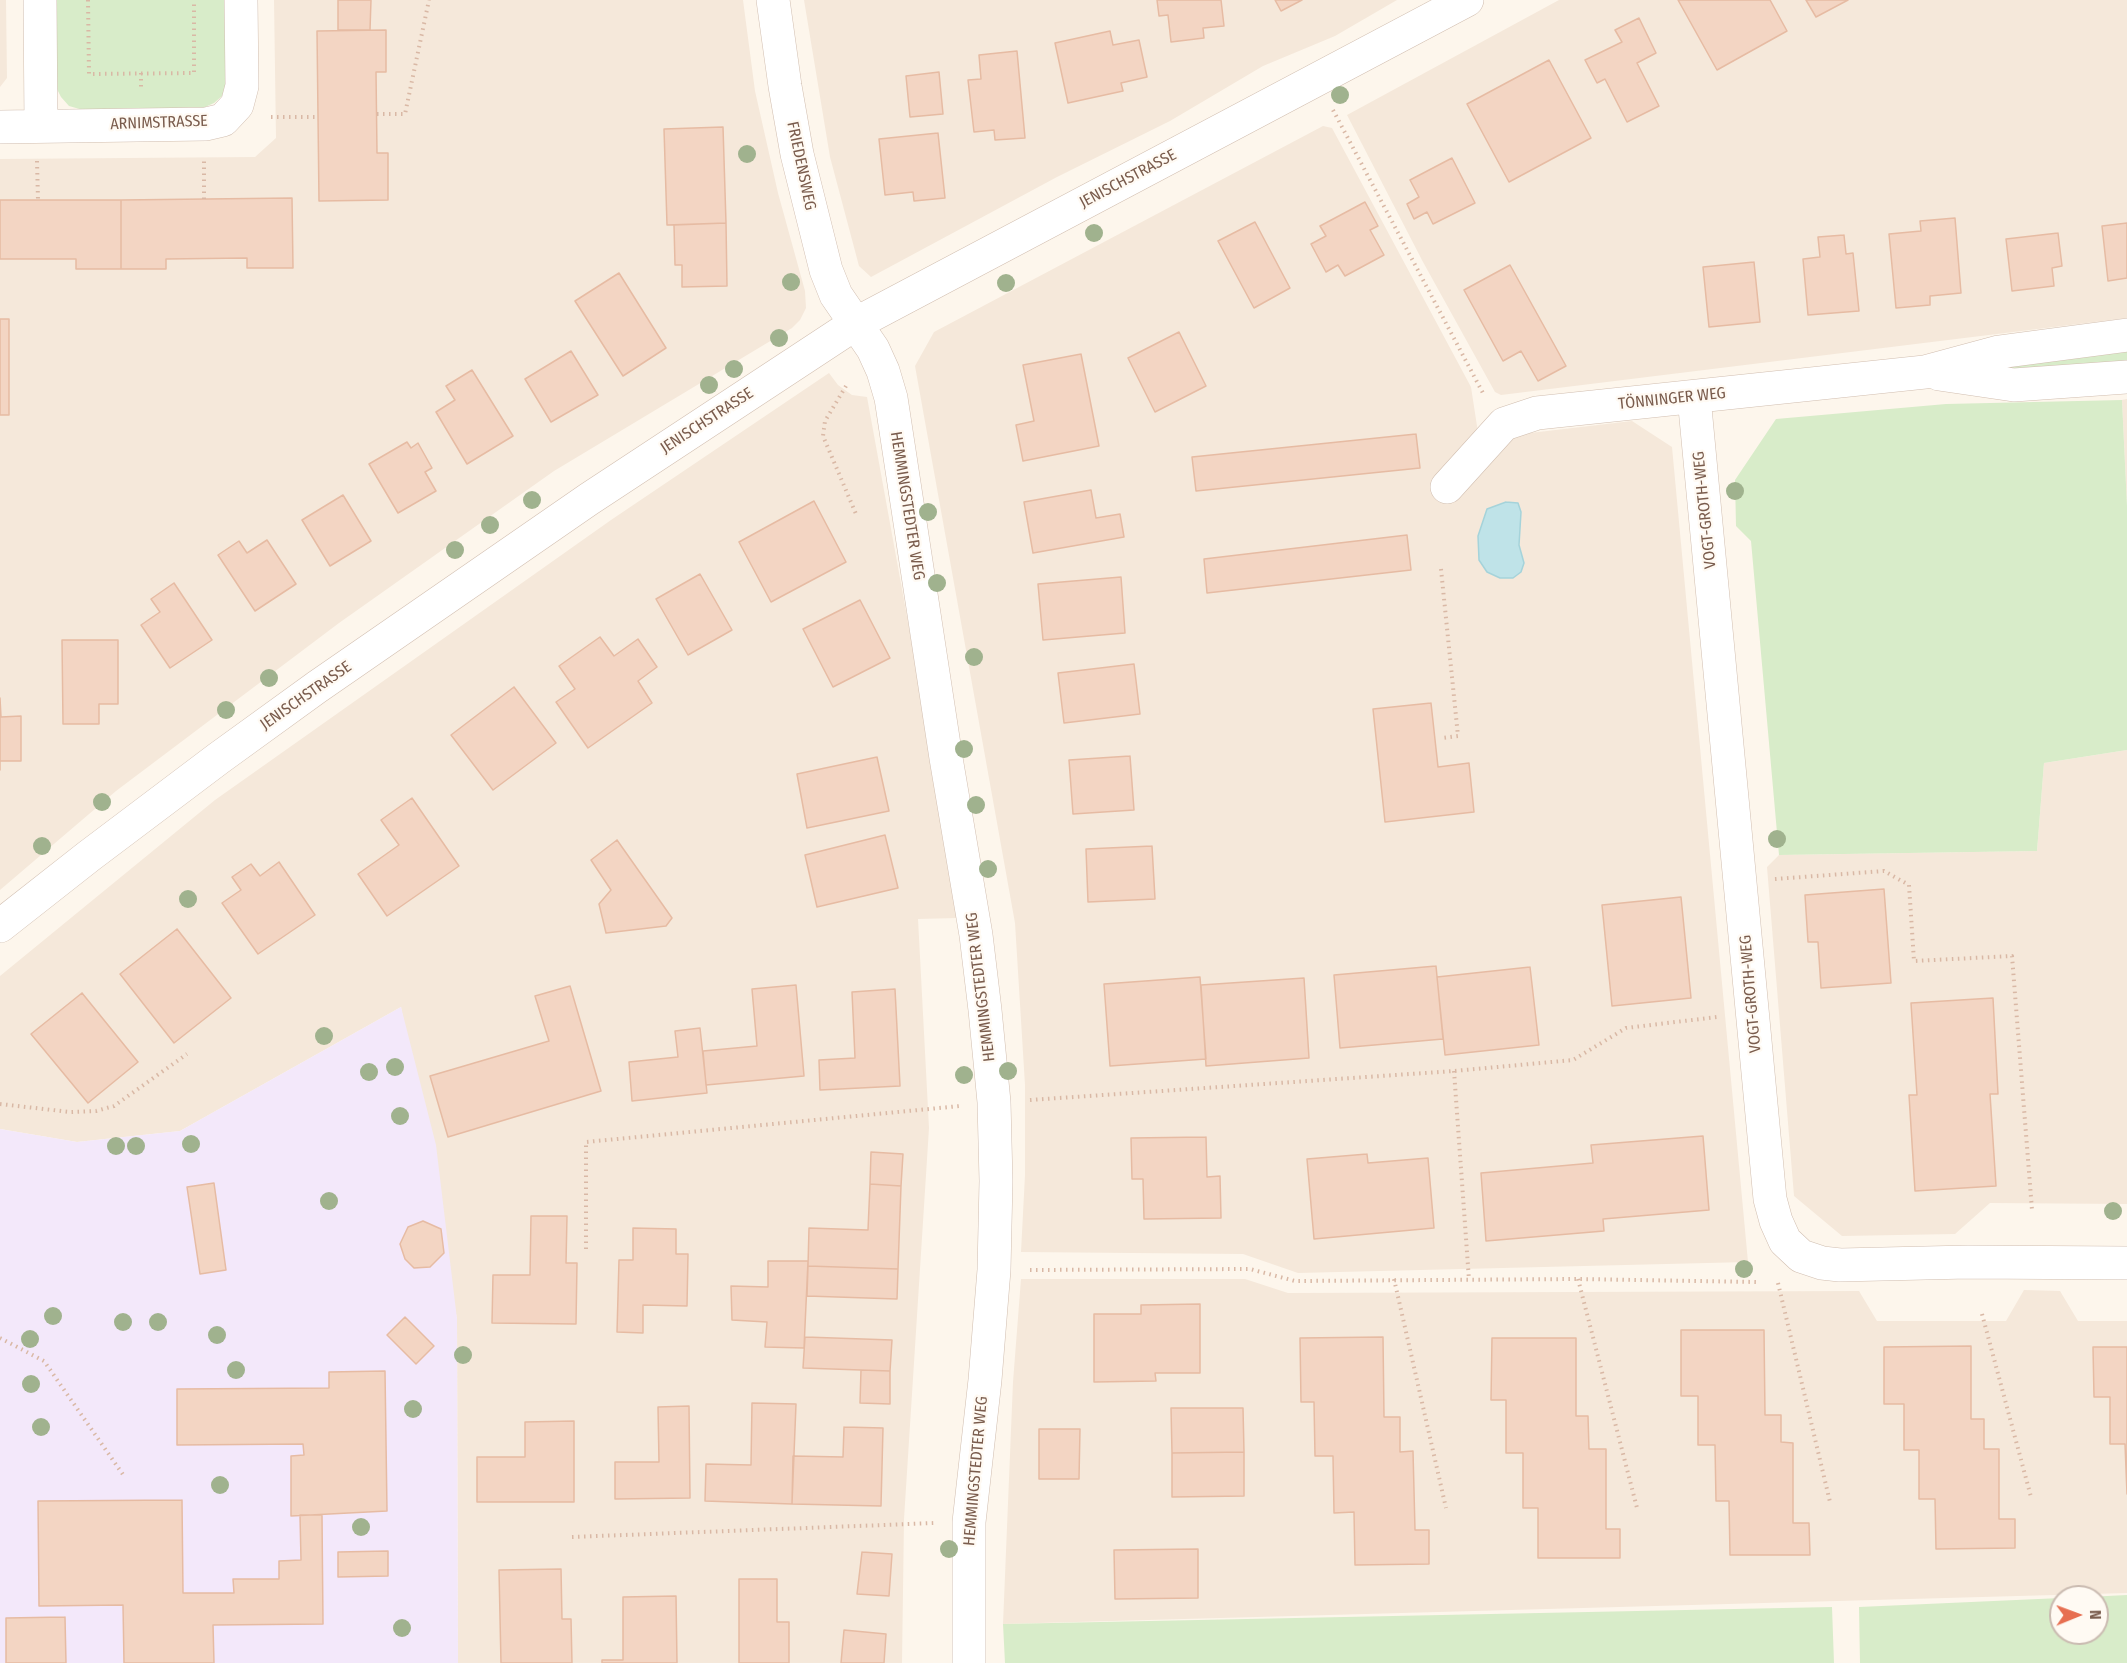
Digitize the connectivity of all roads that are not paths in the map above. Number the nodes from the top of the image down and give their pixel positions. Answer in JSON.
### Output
{"nodes":[{"id":1,"x":40,"y":0,"type":"edge"},
{"id":2,"x":241,"y":0,"type":"edge"},
{"id":3,"x":773,"y":0,"type":"edge"},
{"id":4,"x":1467,"y":0,"type":"edge"},
{"id":5,"x":0,"y":127,"type":"edge"},
{"id":6,"x":39,"y":138,"type":"junction"},
{"id":7,"x":855,"y":324,"type":"junction"},
{"id":8,"x":2127,"y":335,"type":"edge"},
{"id":9,"x":1925,"y":372,"type":"junction"},
{"id":10,"x":2127,"y":377,"type":"edge"},
{"id":11,"x":1694,"y":397,"type":"junction"},
{"id":12,"x":1447,"y":487,"type":"dead end"},
{"id":13,"x":0,"y":926,"type":"edge"},
{"id":14,"x":2127,"y":1263,"type":"edge"},
{"id":15,"x":969,"y":1663,"type":"edge"}],
"edges":[{"from":1,"to":6,"type":"street"},
{"from":2,"to":6,"type":"street","name":"ARNIMSTRASSE"},
{"from":3,"to":7,"type":"street","name":"FRIEDENSWEG"},
{"from":4,"to":7,"type":"street","name":"JENISCHSTRASSE"},
{"from":5,"to":6,"type":"street","name":"ARNIMSTRASSE"},
{"from":7,"to":13,"type":"street","name":"JENISCHSTRASSE"},
{"from":7,"to":15,"type":"street","name":"HEMMINGSTEDTER WEG"},
{"from":8,"to":9,"type":"street","name":"TÖNNINGER WEG"},
{"from":9,"to":10,"type":"street","name":"TÖNNINGER WEG"},
{"from":9,"to":11,"type":"street","name":"TÖNNINGER WEG"},
{"from":11,"to":12,"type":"street","name":"TÖNNINGER WEG"},
{"from":11,"to":14,"type":"street","name":"VOGT-GROTH-WEG"}]}
